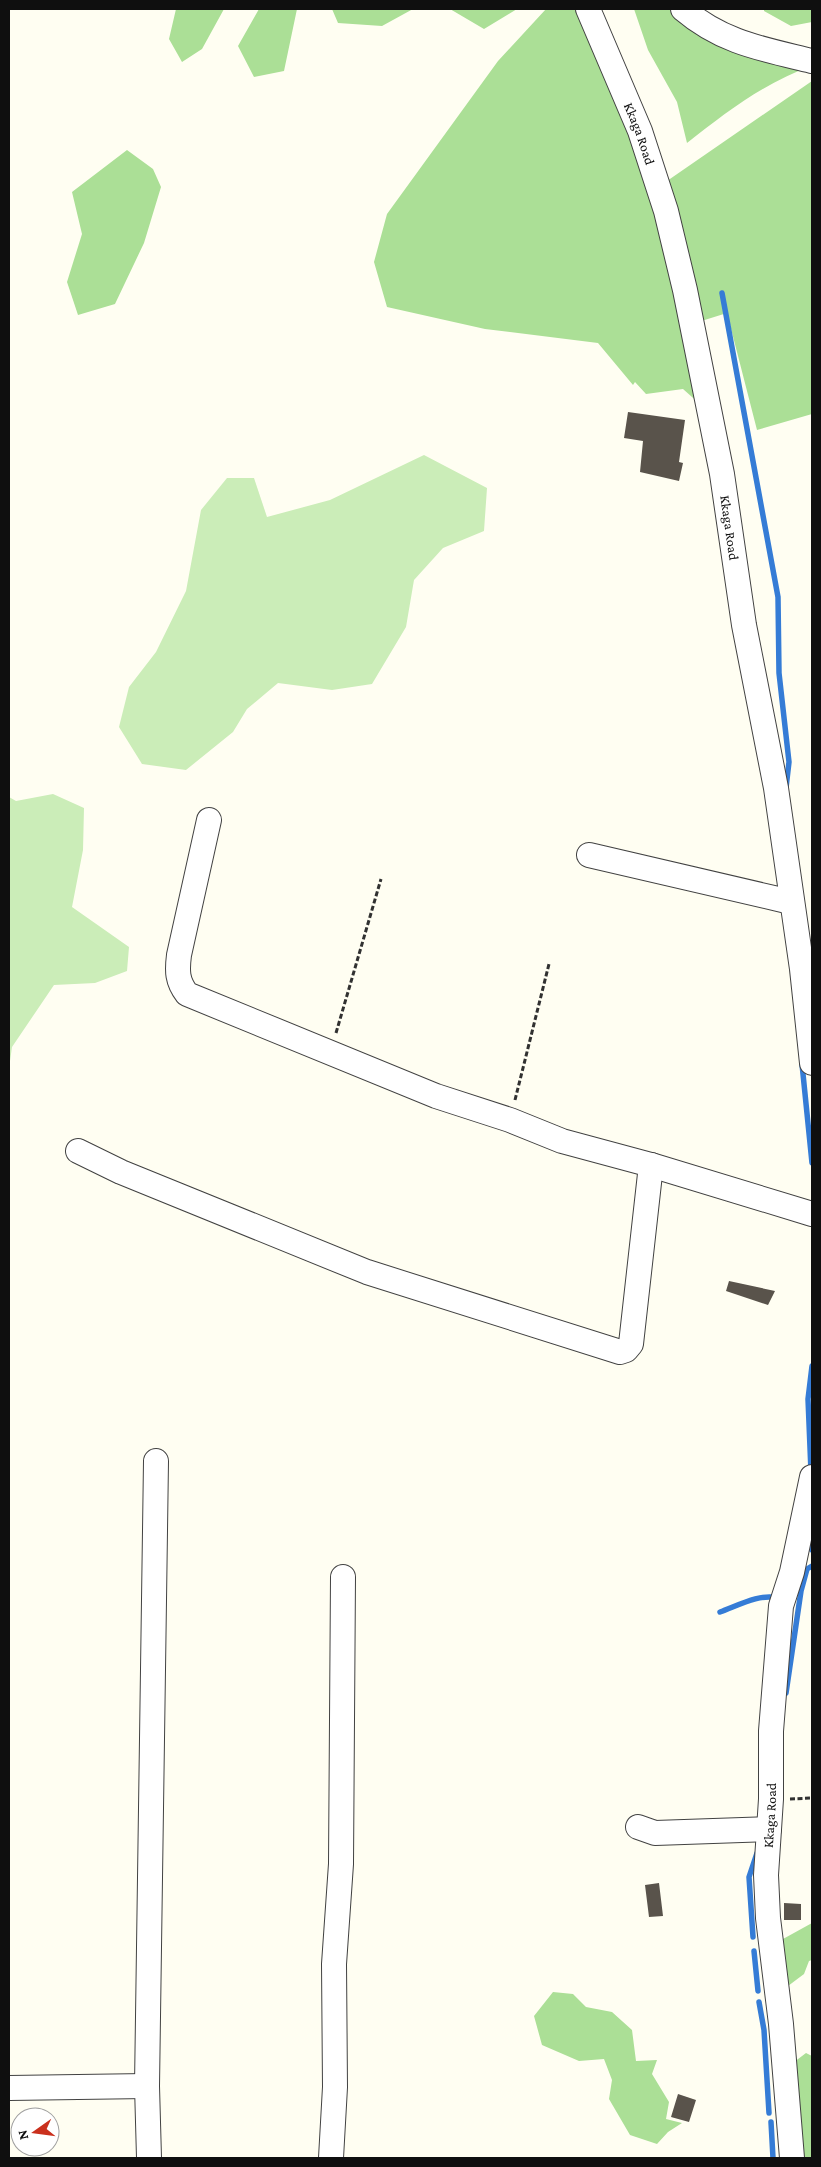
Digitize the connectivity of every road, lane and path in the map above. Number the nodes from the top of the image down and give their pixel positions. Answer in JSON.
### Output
{"nodes":[{"id":1,"x":588,"y":9,"type":"edge"},
{"id":2,"x":682,"y":9,"type":"edge"},
{"id":3,"x":812,"y":61,"type":"edge"},
{"id":4,"x":209,"y":820,"type":"dead end"},
{"id":5,"x":589,"y":856,"type":"dead end"},
{"id":6,"x":381,"y":879,"type":"dead end"},
{"id":7,"x":791,"y":902,"type":"junction"},
{"id":8,"x":549,"y":964,"type":"dead end"},
{"id":9,"x":807,"y":968,"type":"edge"},
{"id":10,"x":330,"y":1053,"type":"junction"},
{"id":11,"x":812,"y":1062,"type":"edge"},
{"id":12,"x":510,"y":1120,"type":"junction"},
{"id":13,"x":78,"y":1151,"type":"dead end"},
{"id":14,"x":651,"y":1165,"type":"junction"},
{"id":15,"x":812,"y":1214,"type":"edge"},
{"id":16,"x":156,"y":1461,"type":"dead end"},
{"id":17,"x":812,"y":1477,"type":"edge"},
{"id":18,"x":802,"y":1572,"type":"edge"},
{"id":19,"x":344,"y":1576,"type":"dead end"},
{"id":20,"x":638,"y":1828,"type":"dead end"},
{"id":21,"x":768,"y":1829,"type":"junction"},
{"id":22,"x":147,"y":2086,"type":"junction"},
{"id":23,"x":9,"y":2088,"type":"edge"},
{"id":24,"x":149,"y":2158,"type":"edge"},
{"id":25,"x":331,"y":2158,"type":"edge"},
{"id":26,"x":792,"y":2158,"type":"edge"}],
"edges":[{"from":1,"to":7,"type":"street","name":"Kkaga Road"},
{"from":2,"to":3,"type":"street"},
{"from":4,"to":10,"type":"street"},
{"from":5,"to":7,"type":"street"},
{"from":6,"to":10,"type":"path"},
{"from":7,"to":9,"type":"street","name":"Kkaga Road"},
{"from":8,"to":12,"type":"path"},
{"from":9,"to":11,"type":"street","name":"Kkaga Road"},
{"from":10,"to":12,"type":"street"},
{"from":12,"to":14,"type":"street"},
{"from":13,"to":14,"type":"street"},
{"from":14,"to":15,"type":"street"},
{"from":16,"to":22,"type":"street"},
{"from":17,"to":18,"type":"street","name":"Kkaga Road"},
{"from":18,"to":21,"type":"street","name":"Kkaga Road"},
{"from":19,"to":25,"type":"street"},
{"from":20,"to":21,"type":"street"},
{"from":21,"to":26,"type":"street","name":"Kkaga Road"},
{"from":22,"to":23,"type":"street"},
{"from":22,"to":24,"type":"street"}]}
